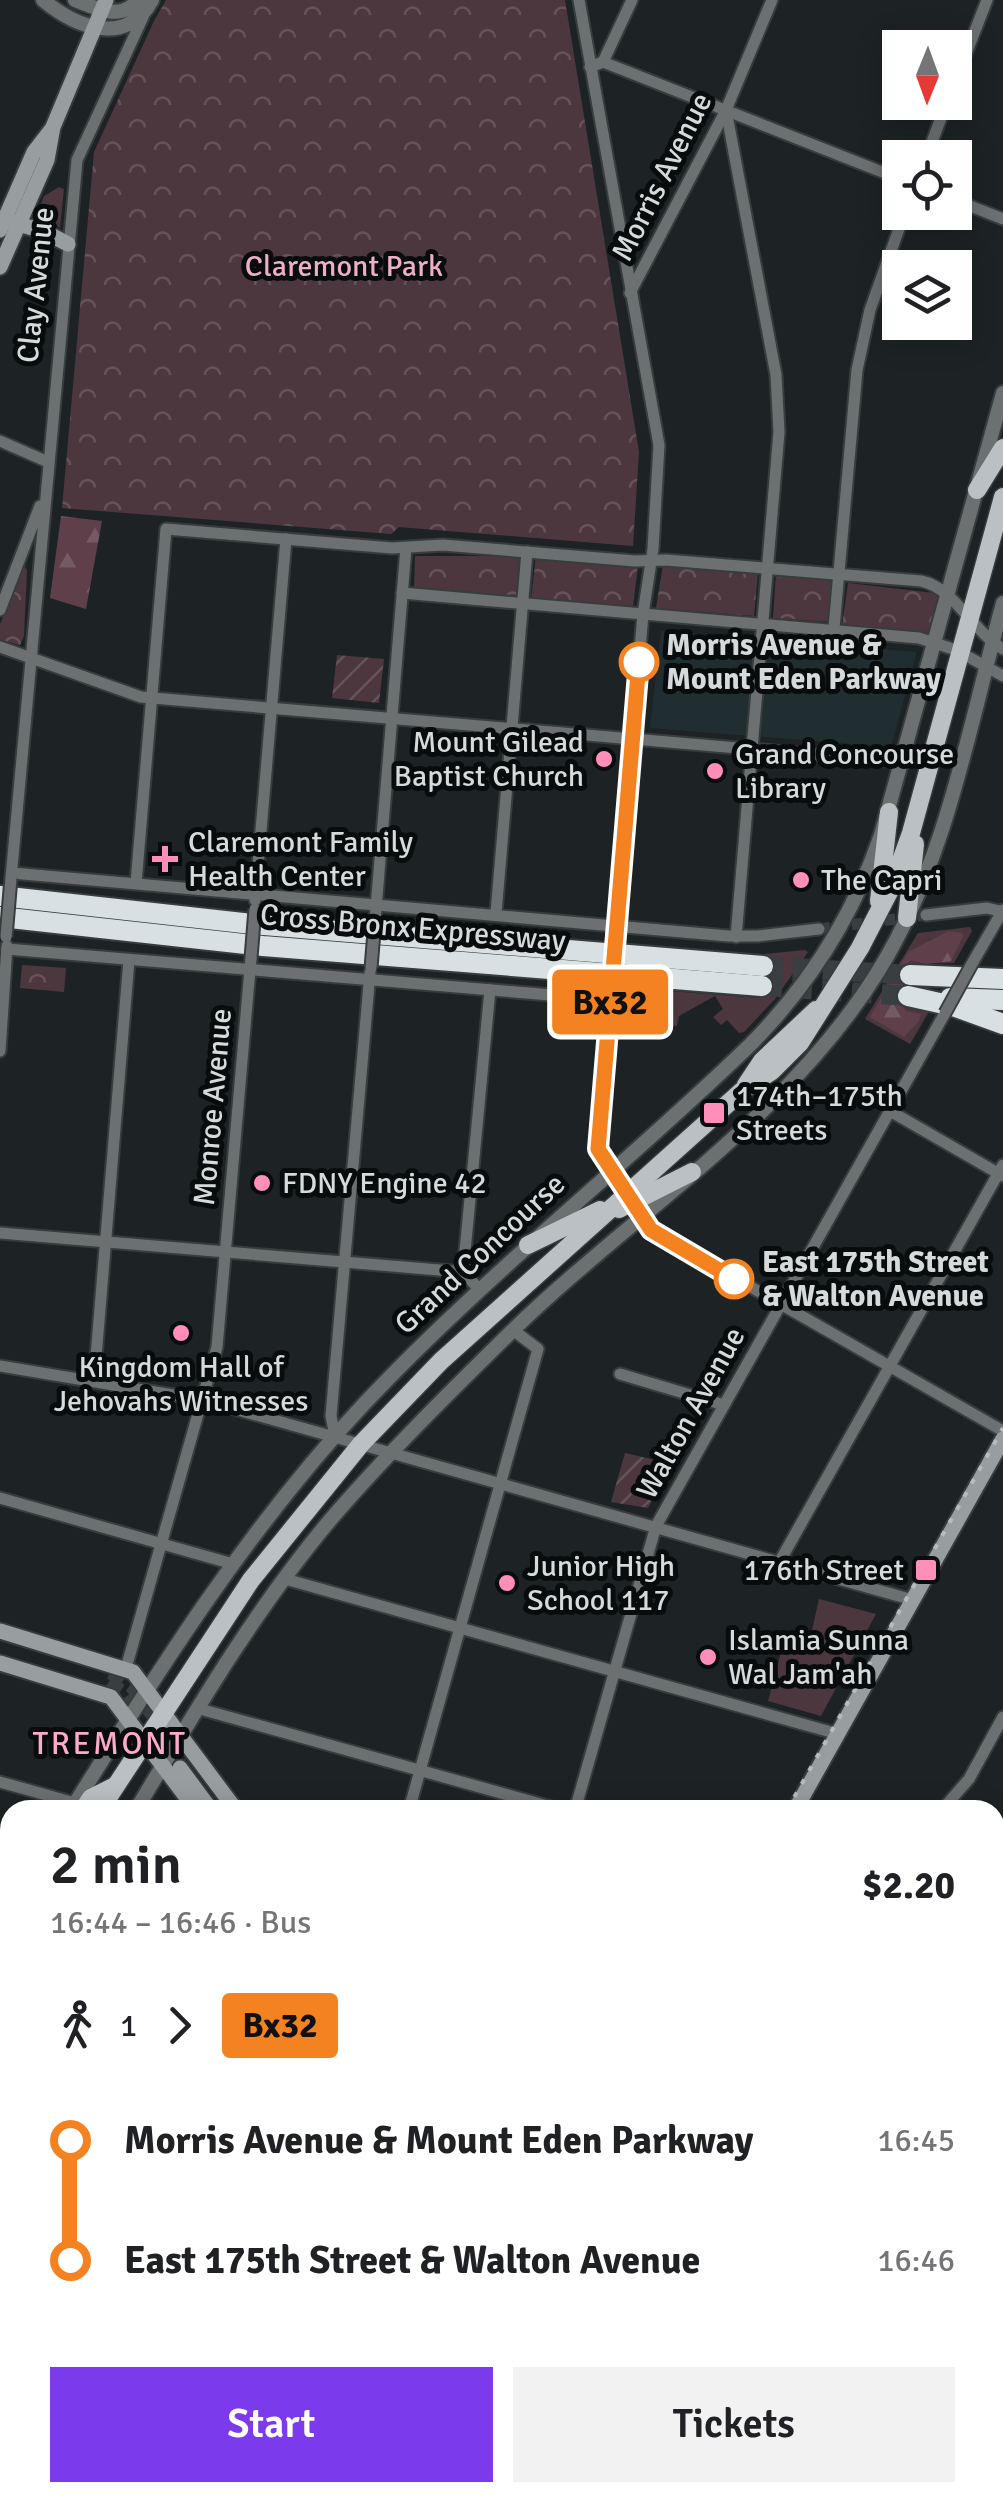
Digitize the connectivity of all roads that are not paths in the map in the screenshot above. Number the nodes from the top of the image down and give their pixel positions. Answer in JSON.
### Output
{"nodes":[{"id":1,"x":42,"y":0,"type":"edge"},
{"id":2,"x":75,"y":0,"type":"edge"},
{"id":3,"x":138,"y":0,"type":"edge"},
{"id":4,"x":152,"y":0,"type":"edge"},
{"id":5,"x":579,"y":0,"type":"edge"},
{"id":6,"x":632,"y":0,"type":"edge"},
{"id":7,"x":772,"y":0,"type":"edge"},
{"id":8,"x":987,"y":0,"type":"edge"},
{"id":9,"x":104,"y":5,"type":"edge"},
{"id":10,"x":143,"y":17,"type":"junction"},
{"id":11,"x":95,"y":27,"type":"junction"},
{"id":12,"x":972,"y":38,"type":"edge"},
{"id":13,"x":603,"y":62,"type":"junction"},
{"id":14,"x":590,"y":67,"type":"junction"},
{"id":15,"x":726,"y":110,"type":"junction"},
{"id":16,"x":882,"y":172,"type":"edge"},
{"id":17,"x":972,"y":207,"type":"edge"},
{"id":18,"x":1003,"y":219,"type":"edge"},
{"id":19,"x":8,"y":224,"type":"edge"},
{"id":20,"x":899,"y":230,"type":"edge"},
{"id":21,"x":68,"y":244,"type":"junction"},
{"id":22,"x":0,"y":267,"type":"edge"},
{"id":23,"x":630,"y":294,"type":"junction"},
{"id":24,"x":1003,"y":393,"type":"edge"},
{"id":25,"x":0,"y":441,"type":"edge"},
{"id":26,"x":1003,"y":448,"type":"edge"},
{"id":27,"x":48,"y":462,"type":"junction"},
{"id":28,"x":976,"y":490,"type":"junction"},
{"id":29,"x":45,"y":493,"type":"junction"},
{"id":30,"x":1003,"y":497,"type":"edge"},
{"id":31,"x":286,"y":540,"type":"junction"},
{"id":32,"x":406,"y":548,"type":"junction"},
{"id":33,"x":527,"y":552,"type":"junction"},
{"id":34,"x":652,"y":560,"type":"junction"},
{"id":35,"x":768,"y":568,"type":"junction"},
{"id":36,"x":838,"y":574,"type":"junction"},
{"id":37,"x":402,"y":592,"type":"junction"},
{"id":38,"x":949,"y":595,"type":"junction"},
{"id":39,"x":522,"y":602,"type":"junction"},
{"id":40,"x":1003,"y":603,"type":"edge"},
{"id":41,"x":0,"y":610,"type":"edge"},
{"id":42,"x":643,"y":614,"type":"junction"},
{"id":43,"x":970,"y":622,"type":"junction"},
{"id":44,"x":763,"y":623,"type":"junction"},
{"id":45,"x":834,"y":628,"type":"junction"},
{"id":46,"x":936,"y":642,"type":"junction"},
{"id":47,"x":998,"y":646,"type":"edge"},
{"id":48,"x":0,"y":647,"type":"edge"},
{"id":49,"x":961,"y":653,"type":"junction"},
{"id":50,"x":29,"y":658,"type":"junction"},
{"id":51,"x":986,"y":666,"type":"junction"},
{"id":52,"x":1003,"y":676,"type":"edge"},
{"id":53,"x":152,"y":698,"type":"junction"},
{"id":54,"x":272,"y":708,"type":"junction"},
{"id":55,"x":392,"y":718,"type":"junction"},
{"id":56,"x":512,"y":728,"type":"junction"},
{"id":57,"x":633,"y":738,"type":"junction"},
{"id":58,"x":752,"y":748,"type":"junction"},
{"id":59,"x":902,"y":762,"type":"junction"},
{"id":60,"x":919,"y":805,"type":"junction"},
{"id":61,"x":889,"y":812,"type":"junction"},
{"id":62,"x":6,"y":882,"type":"edge"},
{"id":63,"x":136,"y":883,"type":"junction"},
{"id":64,"x":256,"y":893,"type":"junction"},
{"id":65,"x":376,"y":903,"type":"junction"},
{"id":66,"x":1003,"y":911,"type":"edge"},
{"id":67,"x":496,"y":913,"type":"junction"},
{"id":68,"x":878,"y":914,"type":"junction"},
{"id":69,"x":917,"y":917,"type":"junction"},
{"id":70,"x":617,"y":925,"type":"junction"},
{"id":71,"x":819,"y":929,"type":"tunnel mouth"},
{"id":72,"x":3,"y":933,"type":"edge"},
{"id":73,"x":736,"y":936,"type":"junction"},
{"id":74,"x":129,"y":960,"type":"junction"},
{"id":75,"x":250,"y":964,"type":"junction"},
{"id":76,"x":1003,"y":967,"type":"edge"},
{"id":77,"x":970,"y":970,"type":"junction"},
{"id":78,"x":370,"y":974,"type":"junction"},
{"id":79,"x":1003,"y":979,"type":"edge"},
{"id":80,"x":909,"y":986,"type":"junction"},
{"id":81,"x":490,"y":990,"type":"junction"},
{"id":82,"x":611,"y":993,"type":"junction"},
{"id":83,"x":1003,"y":1000,"type":"edge"},
{"id":84,"x":1003,"y":1024,"type":"edge"},
{"id":85,"x":0,"y":1050,"type":"edge"},
{"id":86,"x":890,"y":1111,"type":"junction"},
{"id":87,"x":602,"y":1156,"type":"tunnel mouth"},
{"id":88,"x":1001,"y":1171,"type":"edge"},
{"id":89,"x":692,"y":1172,"type":"junction"},
{"id":90,"x":618,"y":1201,"type":"junction"},
{"id":91,"x":596,"y":1221,"type":"junction"},
{"id":92,"x":651,"y":1230,"type":"tunnel mouth"},
{"id":93,"x":0,"y":1233,"type":"edge"},
{"id":94,"x":105,"y":1242,"type":"junction"},
{"id":95,"x":528,"y":1245,"type":"junction"},
{"id":96,"x":226,"y":1252,"type":"junction"},
{"id":97,"x":346,"y":1262,"type":"junction"},
{"id":98,"x":463,"y":1272,"type":"junction"},
{"id":99,"x":479,"y":1289,"type":"junction"},
{"id":100,"x":780,"y":1304,"type":"junction"},
{"id":101,"x":513,"y":1330,"type":"junction"},
{"id":102,"x":0,"y":1366,"type":"edge"},
{"id":103,"x":890,"y":1366,"type":"junction"},
{"id":104,"x":620,"y":1374,"type":"dead end"},
{"id":105,"x":94,"y":1381,"type":"junction"},
{"id":106,"x":203,"y":1400,"type":"junction"},
{"id":107,"x":724,"y":1405,"type":"junction"},
{"id":108,"x":1003,"y":1430,"type":"edge"},
{"id":109,"x":335,"y":1436,"type":"junction"},
{"id":110,"x":1003,"y":1439,"type":"edge"},
{"id":111,"x":361,"y":1444,"type":"junction"},
{"id":112,"x":393,"y":1453,"type":"junction"},
{"id":113,"x":501,"y":1483,"type":"junction"},
{"id":114,"x":0,"y":1498,"type":"edge"},
{"id":115,"x":656,"y":1526,"type":"junction"},
{"id":116,"x":162,"y":1544,"type":"junction"},
{"id":117,"x":780,"y":1561,"type":"junction"},
{"id":118,"x":233,"y":1564,"type":"junction"},
{"id":119,"x":285,"y":1578,"type":"junction"},
{"id":120,"x":913,"y":1600,"type":"junction"},
{"id":121,"x":461,"y":1626,"type":"junction"},
{"id":122,"x":0,"y":1631,"type":"edge"},
{"id":123,"x":0,"y":1642,"type":"edge"},
{"id":124,"x":0,"y":1652,"type":"edge"},
{"id":125,"x":0,"y":1663,"type":"edge"},
{"id":126,"x":613,"y":1670,"type":"junction"},
{"id":127,"x":115,"y":1674,"type":"junction"},
{"id":128,"x":148,"y":1689,"type":"junction"},
{"id":129,"x":200,"y":1710,"type":"junction"},
{"id":130,"x":164,"y":1712,"type":"junction"},
{"id":131,"x":1003,"y":1717,"type":"edge"},
{"id":132,"x":128,"y":1719,"type":"junction"},
{"id":133,"x":838,"y":1734,"type":"junction"},
{"id":134,"x":181,"y":1736,"type":"junction"},
{"id":135,"x":145,"y":1742,"type":"junction"},
{"id":136,"x":163,"y":1765,"type":"junction"},
{"id":137,"x":420,"y":1770,"type":"junction"},
{"id":138,"x":0,"y":1782,"type":"edge"},
{"id":139,"x":115,"y":1786,"type":"junction"},
{"id":140,"x":53,"y":1800,"type":"edge"},
{"id":141,"x":81,"y":1800,"type":"edge"},
{"id":142,"x":89,"y":1800,"type":"edge"},
{"id":143,"x":106,"y":1800,"type":"edge"},
{"id":144,"x":142,"y":1800,"type":"edge"},
{"id":145,"x":189,"y":1800,"type":"edge"},
{"id":146,"x":205,"y":1800,"type":"edge"},
{"id":147,"x":214,"y":1800,"type":"edge"},
{"id":148,"x":229,"y":1800,"type":"edge"},
{"id":149,"x":412,"y":1800,"type":"edge"},
{"id":150,"x":526,"y":1800,"type":"edge"},
{"id":151,"x":578,"y":1800,"type":"edge"},
{"id":152,"x":801,"y":1800,"type":"edge"},
{"id":153,"x":951,"y":1800,"type":"edge"}],
"edges":[{"from":1,"to":11,"type":"street"},
{"from":2,"to":9,"type":"street"},
{"from":3,"to":9,"type":"street"},
{"from":4,"to":10,"type":"street","name":"Clay Avenue"},
{"from":5,"to":14,"type":"street"},
{"from":6,"to":13,"type":"street"},
{"from":7,"to":15,"type":"street","name":"Morris Avenue"},
{"from":8,"to":12,"type":"street"},
{"from":9,"to":11,"type":"main road"},
{"from":10,"to":11,"type":"street"},
{"from":10,"to":21,"type":"street","name":"Clay Avenue"},
{"from":11,"to":19,"type":"main road"},
{"from":13,"to":14,"type":"street"},
{"from":13,"to":15,"type":"street"},
{"from":14,"to":23,"type":"street"},
{"from":15,"to":16,"type":"street"},
{"from":15,"to":23,"type":"street","name":"Morris Avenue"},
{"from":15,"to":35,"type":"street"},
{"from":17,"to":18,"type":"street"},
{"from":19,"to":21,"type":"main road"},
{"from":19,"to":22,"type":"main road"},
{"from":20,"to":36,"type":"street"},
{"from":21,"to":27,"type":"street","name":"Clay Avenue"},
{"from":23,"to":34,"type":"street","name":"Morris Avenue"},
{"from":24,"to":28,"type":"street","name":"Grand Concourse"},
{"from":25,"to":27,"type":"street"},
{"from":26,"to":28,"type":"main road"},
{"from":27,"to":29,"type":"street","name":"Clay Avenue"},
{"from":28,"to":38,"type":"street","name":"Grand Concourse"},
{"from":29,"to":41,"type":"street"},
{"from":29,"to":50,"type":"street","name":"Clay Avenue"},
{"from":30,"to":43,"type":"main road","name":"Grand Concourse"},
{"from":31,"to":32,"type":"street"},
{"from":31,"to":53,"type":"street"},
{"from":31,"to":54,"type":"street","name":"Monroe Avenue"},
{"from":32,"to":33,"type":"street"},
{"from":32,"to":37,"type":"street"},
{"from":33,"to":34,"type":"street"},
{"from":33,"to":39,"type":"street"},
{"from":34,"to":35,"type":"street"},
{"from":34,"to":42,"type":"street","name":"Morris Avenue"},
{"from":35,"to":36,"type":"street"},
{"from":35,"to":44,"type":"street"},
{"from":36,"to":38,"type":"street"},
{"from":36,"to":45,"type":"street"},
{"from":37,"to":39,"type":"street"},
{"from":37,"to":55,"type":"street"},
{"from":38,"to":43,"type":"street"},
{"from":38,"to":46,"type":"street","name":"Grand Concourse"},
{"from":39,"to":42,"type":"street"},
{"from":39,"to":56,"type":"street"},
{"from":40,"to":47,"type":"street"},
{"from":42,"to":44,"type":"street"},
{"from":42,"to":57,"type":"street","name":"Morris Avenue"},
{"from":43,"to":47,"type":"street"},
{"from":43,"to":49,"type":"main road","name":"Grand Concourse"},
{"from":44,"to":45,"type":"street"},
{"from":44,"to":58,"type":"street"},
{"from":45,"to":46,"type":"street"},
{"from":46,"to":49,"type":"street"},
{"from":46,"to":59,"type":"street","name":"Grand Concourse"},
{"from":47,"to":51,"type":"street"},
{"from":48,"to":50,"type":"street"},
{"from":49,"to":51,"type":"street"},
{"from":49,"to":60,"type":"main road","name":"Grand Concourse"},
{"from":50,"to":53,"type":"street"},
{"from":50,"to":62,"type":"street","name":"Clay Avenue"},
{"from":51,"to":52,"type":"street"},
{"from":51,"to":69,"type":"street"},
{"from":53,"to":54,"type":"street"},
{"from":53,"to":63,"type":"street"},
{"from":54,"to":55,"type":"street"},
{"from":54,"to":64,"type":"street","name":"Monroe Avenue"},
{"from":55,"to":56,"type":"street"},
{"from":55,"to":65,"type":"street"},
{"from":56,"to":57,"type":"street"},
{"from":56,"to":67,"type":"street"},
{"from":57,"to":58,"type":"street"},
{"from":57,"to":70,"type":"street","name":"Morris Avenue"},
{"from":58,"to":59,"type":"street"},
{"from":58,"to":73,"type":"street"},
{"from":59,"to":61,"type":"street","name":"Grand Concourse"},
{"from":60,"to":68,"type":"main road","name":"Grand Concourse"},
{"from":60,"to":69,"type":"main road"},
{"from":61,"to":68,"type":"main road"},
{"from":61,"to":95,"type":"street","name":"Grand Concourse"},
{"from":62,"to":63,"type":"street"},
{"from":62,"to":72,"type":"street","name":"Clay Avenue","bridge":true},
{"from":62,"to":72,"type":"highway","name":"Cross Bronx Expressway"},
{"from":63,"to":64,"type":"street"},
{"from":64,"to":65,"type":"street"},
{"from":64,"to":75,"type":"street","name":"Monroe Avenue","bridge":true},
{"from":65,"to":67,"type":"street"},
{"from":65,"to":78,"type":"street","bridge":true},
{"from":66,"to":69,"type":"street"},
{"from":66,"to":77,"type":"street","name":"Walton Avenue"},
{"from":67,"to":70,"type":"street"},
{"from":68,"to":90,"type":"main road","name":"Grand Concourse"},
{"from":69,"to":89,"type":"street"},
{"from":70,"to":73,"type":"street"},
{"from":70,"to":82,"type":"street","name":"Morris Avenue","bridge":true},
{"from":71,"to":73,"type":"street"},
{"from":72,"to":74,"type":"street"},
{"from":72,"to":85,"type":"street","name":"Clay Avenue"},
{"from":74,"to":75,"type":"street"},
{"from":74,"to":94,"type":"street"},
{"from":75,"to":78,"type":"street"},
{"from":75,"to":96,"type":"street","name":"Monroe Avenue"},
{"from":76,"to":77,"type":"highway"},
{"from":77,"to":79,"type":"highway"},
{"from":77,"to":80,"type":"highway"},
{"from":77,"to":86,"type":"street","name":"Walton Avenue","bridge":true},
{"from":78,"to":81,"type":"street"},
{"from":78,"to":97,"type":"street"},
{"from":80,"to":83,"type":"highway"},
{"from":80,"to":84,"type":"highway"},
{"from":81,"to":82,"type":"street"},
{"from":81,"to":98,"type":"street"},
{"from":82,"to":87,"type":"street","name":"Morris Avenue"},
{"from":86,"to":88,"type":"street"},
{"from":86,"to":100,"type":"street","name":"Walton Avenue"},
{"from":88,"to":103,"type":"street"},
{"from":89,"to":91,"type":"main road"},
{"from":89,"to":101,"type":"street"},
{"from":90,"to":91,"type":"main road","name":"Grand Concourse"},
{"from":90,"to":95,"type":"main road"},
{"from":91,"to":111,"type":"main road","name":"Grand Concourse"},
{"from":92,"to":100,"type":"street"},
{"from":93,"to":94,"type":"street"},
{"from":94,"to":96,"type":"street"},
{"from":94,"to":105,"type":"street"},
{"from":95,"to":99,"type":"street","name":"Grand Concourse"},
{"from":96,"to":97,"type":"street"},
{"from":96,"to":106,"type":"street","name":"Monroe Avenue"},
{"from":97,"to":98,"type":"street"},
{"from":97,"to":109,"type":"street"},
{"from":98,"to":99,"type":"street"},
{"from":99,"to":109,"type":"street","name":"Grand Concourse"},
{"from":100,"to":103,"type":"street"},
{"from":100,"to":107,"type":"street","name":"Walton Avenue"},
{"from":101,"to":112,"type":"street"},
{"from":101,"to":113,"type":"street"},
{"from":102,"to":105,"type":"street"},
{"from":103,"to":108,"type":"street"},
{"from":103,"to":117,"type":"street"},
{"from":104,"to":107,"type":"street"},
{"from":105,"to":106,"type":"street"},
{"from":106,"to":109,"type":"street"},
{"from":106,"to":116,"type":"street","name":"Monroe Avenue"},
{"from":107,"to":115,"type":"street","name":"Walton Avenue"},
{"from":109,"to":111,"type":"street"},
{"from":109,"to":118,"type":"street","name":"Grand Concourse"},
{"from":110,"to":120,"type":"main road"},
{"from":111,"to":112,"type":"street"},
{"from":111,"to":130,"type":"main road","name":"Grand Concourse"},
{"from":112,"to":113,"type":"street"},
{"from":112,"to":119,"type":"street"},
{"from":113,"to":115,"type":"street"},
{"from":113,"to":121,"type":"street"},
{"from":114,"to":116,"type":"street"},
{"from":115,"to":117,"type":"street"},
{"from":115,"to":126,"type":"street","name":"Walton Avenue"},
{"from":116,"to":118,"type":"street"},
{"from":116,"to":127,"type":"street","name":"Monroe Avenue"},
{"from":117,"to":120,"type":"street"},
{"from":118,"to":128,"type":"street","name":"Grand Concourse"},
{"from":119,"to":121,"type":"street"},
{"from":119,"to":129,"type":"street"},
{"from":120,"to":133,"type":"main road"},
{"from":121,"to":126,"type":"street"},
{"from":121,"to":137,"type":"street"},
{"from":122,"to":127,"type":"main road"},
{"from":123,"to":127,"type":"main road"},
{"from":124,"to":127,"type":"main road"},
{"from":125,"to":132,"type":"main road"},
{"from":126,"to":133,"type":"street"},
{"from":126,"to":151,"type":"street","name":"Walton Avenue"},
{"from":127,"to":128,"type":"main road"},
{"from":128,"to":130,"type":"main road"},
{"from":128,"to":132,"type":"street","name":"Grand Concourse"},
{"from":129,"to":134,"type":"street"},
{"from":129,"to":137,"type":"street"},
{"from":130,"to":134,"type":"main road"},
{"from":130,"to":135,"type":"main road","name":"Grand Concourse"},
{"from":131,"to":153,"type":"street"},
{"from":132,"to":135,"type":"main road"},
{"from":132,"to":141,"type":"street","name":"Grand Concourse"},
{"from":133,"to":152,"type":"main road"},
{"from":134,"to":136,"type":"street"},
{"from":134,"to":148,"type":"main road"},
{"from":135,"to":136,"type":"main road"},
{"from":135,"to":139,"type":"main road","name":"Grand Concourse"},
{"from":136,"to":144,"type":"street"},
{"from":136,"to":145,"type":"main road"},
{"from":137,"to":149,"type":"street"},
{"from":137,"to":150,"type":"street"},
{"from":138,"to":140,"type":"street"},
{"from":139,"to":142,"type":"main road"},
{"from":139,"to":143,"type":"main road","name":"Grand Concourse"},
{"from":146,"to":147,"type":"main road"}]}
